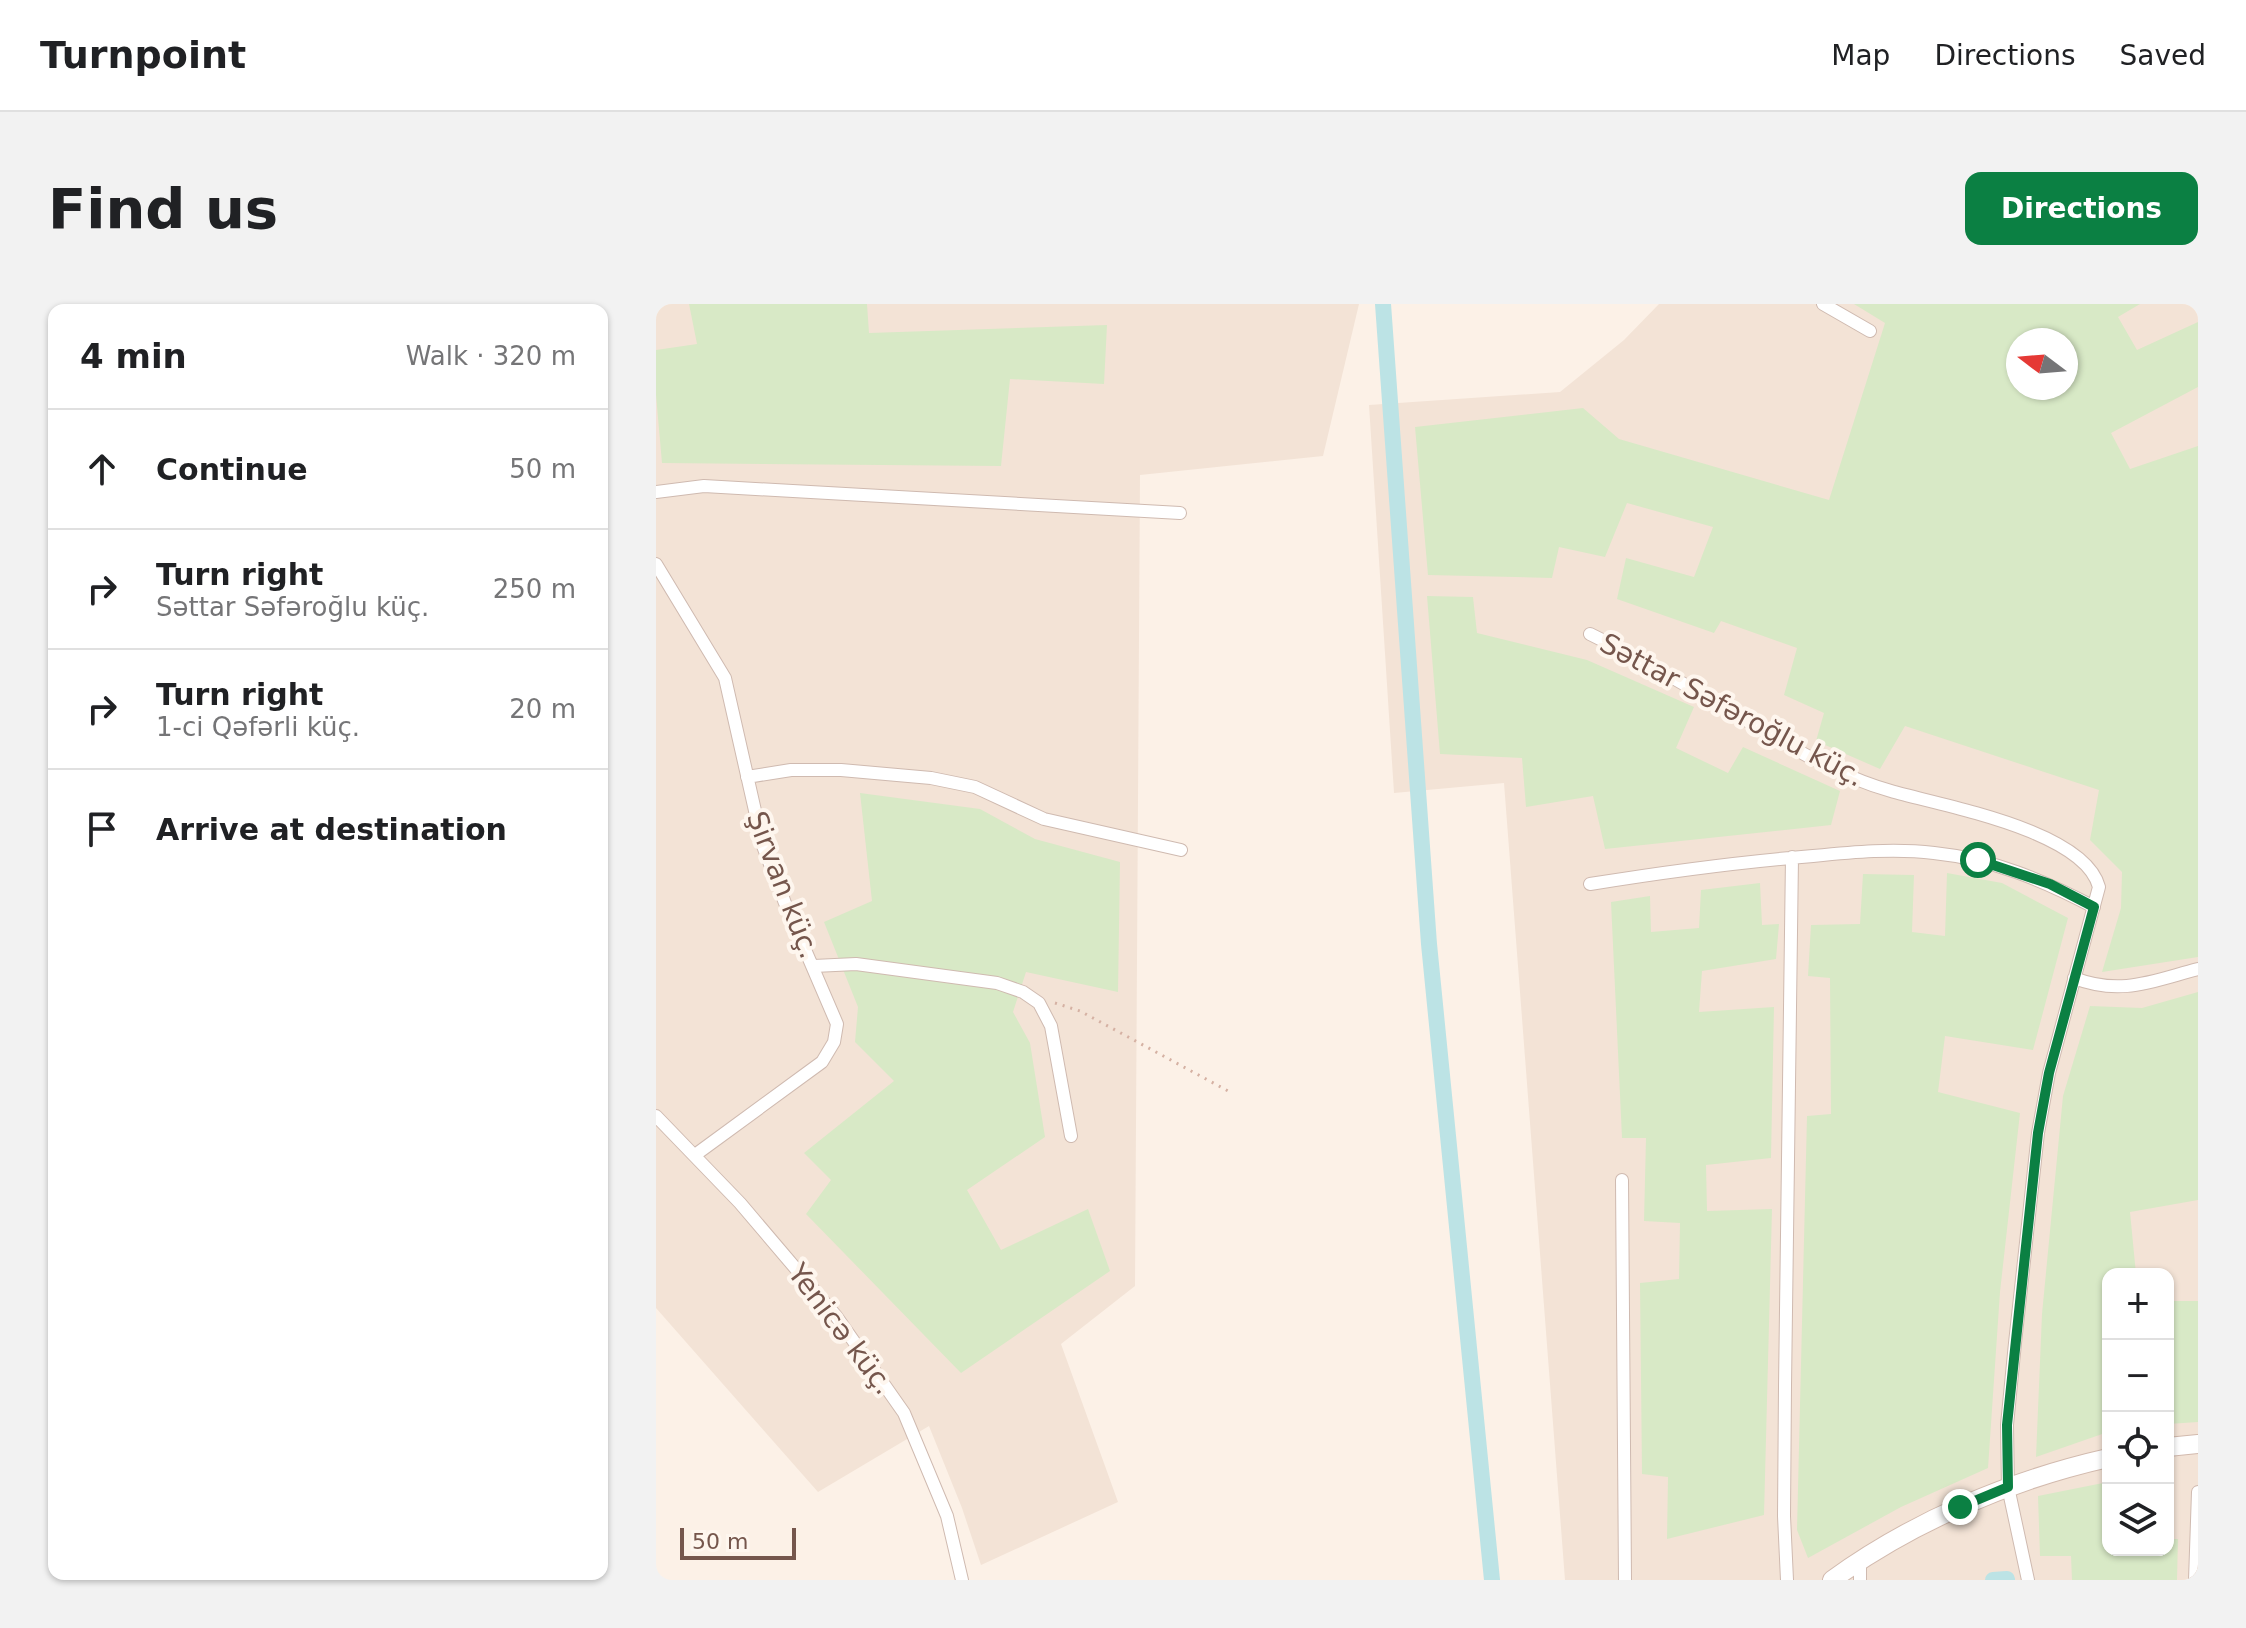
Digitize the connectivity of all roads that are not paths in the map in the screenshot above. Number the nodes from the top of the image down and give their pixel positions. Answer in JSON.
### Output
{"nodes":[{"id":1,"x":1823,"y":304,"type":"edge"},
{"id":2,"x":1870,"y":331,"type":"dead end"},
{"id":3,"x":656,"y":492,"type":"edge"},
{"id":4,"x":1180,"y":513,"type":"dead end"},
{"id":5,"x":656,"y":564,"type":"edge"},
{"id":6,"x":1590,"y":634,"type":"dead end"},
{"id":7,"x":747,"y":777,"type":"junction"},
{"id":8,"x":1181,"y":850,"type":"dead end"},
{"id":9,"x":1792,"y":857,"type":"junction"},
{"id":10,"x":1590,"y":884,"type":"dead end"},
{"id":11,"x":2094,"y":907,"type":"junction"},
{"id":12,"x":814,"y":966,"type":"junction"},
{"id":13,"x":2198,"y":969,"type":"edge"},
{"id":14,"x":2074,"y":978,"type":"junction"},
{"id":15,"x":656,"y":1116,"type":"edge"},
{"id":16,"x":1071,"y":1136,"type":"dead end"},
{"id":17,"x":695,"y":1155,"type":"junction"},
{"id":18,"x":1622,"y":1180,"type":"dead end"},
{"id":19,"x":2198,"y":1444,"type":"edge"},
{"id":20,"x":2174,"y":1446,"type":"edge"},
{"id":21,"x":2102,"y":1459,"type":"edge"},
{"id":22,"x":2008,"y":1487,"type":"junction"},
{"id":23,"x":2198,"y":1492,"type":"edge"},
{"id":24,"x":1860,"y":1571,"type":"edge"},
{"id":25,"x":962,"y":1580,"type":"edge"},
{"id":26,"x":1625,"y":1580,"type":"edge"},
{"id":27,"x":1787,"y":1580,"type":"edge"},
{"id":28,"x":1832,"y":1580,"type":"edge"},
{"id":29,"x":2028,"y":1580,"type":"edge"},
{"id":30,"x":2195,"y":1580,"type":"edge"}],
"edges":[{"from":1,"to":2,"type":"street"},
{"from":3,"to":4,"type":"street"},
{"from":5,"to":7,"type":"street","name":"Şirvan küç."},
{"from":6,"to":11,"type":"street","name":"Səttar Səfəroğlu küç."},
{"from":7,"to":8,"type":"street"},
{"from":7,"to":12,"type":"street","name":"Şirvan küç."},
{"from":9,"to":10,"type":"street"},
{"from":9,"to":11,"type":"street"},
{"from":9,"to":27,"type":"street"},
{"from":11,"to":14,"type":"street","name":"Səttar Səfəroğlu küç."},
{"from":12,"to":16,"type":"street"},
{"from":12,"to":17,"type":"street","name":"Şirvan küç."},
{"from":13,"to":14,"type":"street"},
{"from":14,"to":22,"type":"street","name":"Səttar Səfəroğlu küç."},
{"from":15,"to":17,"type":"street","name":"Yenicə küç."},
{"from":17,"to":25,"type":"street","name":"Yenicə küç."},
{"from":18,"to":26,"type":"street"},
{"from":19,"to":20,"type":"street"},
{"from":21,"to":22,"type":"street"},
{"from":22,"to":24,"type":"street"},
{"from":22,"to":29,"type":"street","name":"Səttar Səfəroğlu küç."},
{"from":23,"to":30,"type":"street"},
{"from":24,"to":28,"type":"street"}]}
